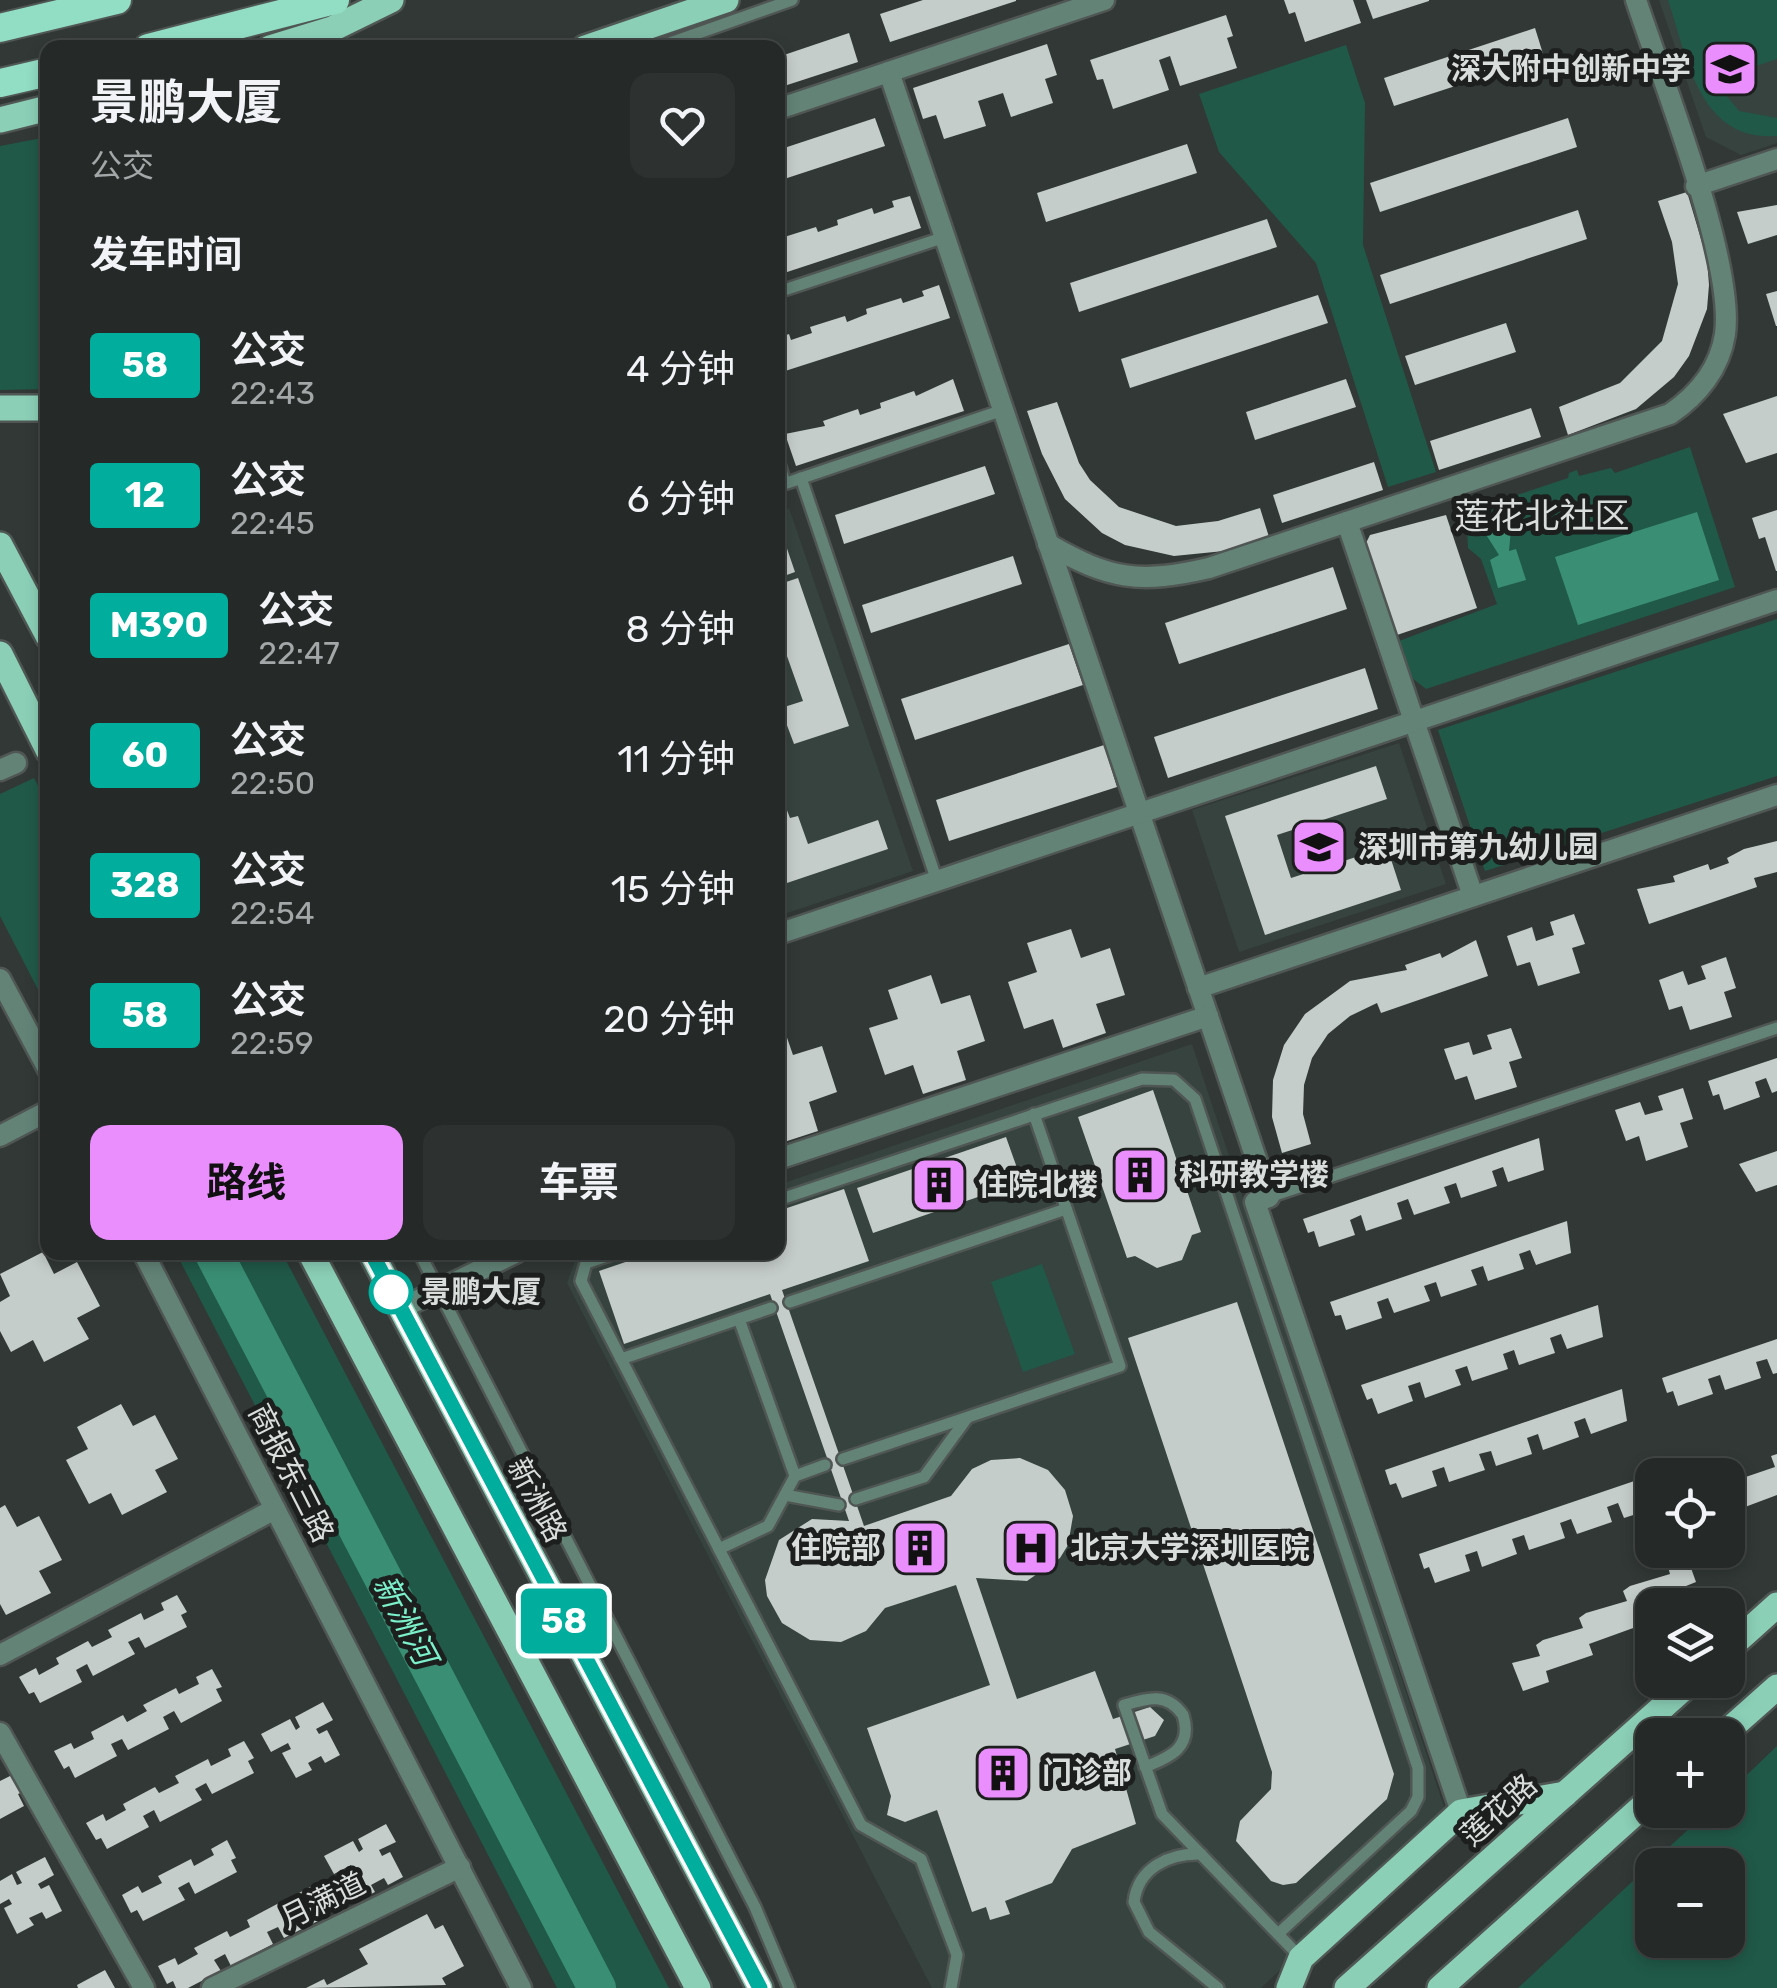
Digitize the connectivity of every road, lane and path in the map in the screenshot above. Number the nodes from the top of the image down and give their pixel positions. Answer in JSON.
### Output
{"nodes":[{"id":1,"x":117,"y":0,"type":"edge"},
{"id":2,"x":336,"y":0,"type":"edge"},
{"id":3,"x":391,"y":0,"type":"edge"},
{"id":4,"x":726,"y":0,"type":"edge"},
{"id":5,"x":792,"y":0,"type":"edge"},
{"id":6,"x":1104,"y":0,"type":"edge"},
{"id":7,"x":1636,"y":0,"type":"edge"},
{"id":8,"x":0,"y":28,"type":"edge"},
{"id":9,"x":179,"y":40,"type":"edge"},
{"id":10,"x":296,"y":40,"type":"edge"},
{"id":11,"x":608,"y":40,"type":"edge"},
{"id":12,"x":679,"y":40,"type":"edge"},
{"id":13,"x":889,"y":72,"type":"junction"},
{"id":14,"x":40,"y":74,"type":"edge"},
{"id":15,"x":0,"y":83,"type":"edge"},
{"id":16,"x":785,"y":107,"type":"edge"},
{"id":17,"x":40,"y":110,"type":"edge"},
{"id":18,"x":0,"y":121,"type":"edge"},
{"id":19,"x":40,"y":121,"type":"edge"},
{"id":20,"x":1777,"y":159,"type":"edge"},
{"id":21,"x":1696,"y":186,"type":"junction"},
{"id":22,"x":945,"y":236,"type":"junction"},
{"id":23,"x":785,"y":290,"type":"edge"},
{"id":24,"x":0,"y":408,"type":"edge"},
{"id":25,"x":40,"y":408,"type":"edge"},
{"id":26,"x":1003,"y":410,"type":"junction"},
{"id":27,"x":801,"y":478,"type":"junction"},
{"id":28,"x":785,"y":483,"type":"edge"},
{"id":29,"x":1347,"y":522,"type":"junction"},
{"id":30,"x":0,"y":544,"type":"edge"},
{"id":31,"x":1048,"y":544,"type":"junction"},
{"id":32,"x":1777,"y":600,"type":"edge"},
{"id":33,"x":40,"y":621,"type":"edge"},
{"id":34,"x":0,"y":654,"type":"edge"},
{"id":35,"x":0,"y":693,"type":"edge"},
{"id":36,"x":1414,"y":721,"type":"junction"},
{"id":37,"x":40,"y":734,"type":"edge"},
{"id":38,"x":40,"y":738,"type":"edge"},
{"id":39,"x":1777,"y":795,"type":"edge"},
{"id":40,"x":1139,"y":813,"type":"junction"},
{"id":41,"x":937,"y":880,"type":"junction"},
{"id":42,"x":1473,"y":896,"type":"junction"},
{"id":43,"x":785,"y":932,"type":"edge"},
{"id":44,"x":0,"y":979,"type":"edge"},
{"id":45,"x":1198,"y":988,"type":"junction"},
{"id":46,"x":1208,"y":1016,"type":"junction"},
{"id":47,"x":1777,"y":1028,"type":"edge"},
{"id":48,"x":40,"y":1054,"type":"edge"},
{"id":49,"x":1034,"y":1114,"type":"junction"},
{"id":50,"x":40,"y":1115,"type":"edge"},
{"id":51,"x":0,"y":1136,"type":"edge"},
{"id":52,"x":785,"y":1158,"type":"edge"},
{"id":53,"x":785,"y":1198,"type":"edge"},
{"id":54,"x":1269,"y":1198,"type":"junction"},
{"id":55,"x":1066,"y":1209,"type":"junction"},
{"id":56,"x":147,"y":1260,"type":"edge"},
{"id":57,"x":314,"y":1260,"type":"edge"},
{"id":58,"x":375,"y":1260,"type":"edge"},
{"id":59,"x":424,"y":1260,"type":"edge"},
{"id":60,"x":501,"y":1260,"type":"edge"},
{"id":61,"x":597,"y":1260,"type":"edge"},
{"id":62,"x":438,"y":1290,"type":"junction"},
{"id":63,"x":790,"y":1302,"type":"dead end"},
{"id":64,"x":772,"y":1308,"type":"dead end"},
{"id":65,"x":400,"y":1309,"type":"junction"},
{"id":66,"x":739,"y":1319,"type":"junction"},
{"id":67,"x":621,"y":1360,"type":"junction"},
{"id":68,"x":967,"y":1418,"type":"junction"},
{"id":69,"x":843,"y":1459,"type":"dead end"},
{"id":70,"x":824,"y":1465,"type":"dead end"},
{"id":71,"x":795,"y":1476,"type":"junction"},
{"id":72,"x":785,"y":1495,"type":"junction"},
{"id":73,"x":856,"y":1499,"type":"dead end"},
{"id":74,"x":839,"y":1505,"type":"dead end"},
{"id":75,"x":275,"y":1508,"type":"junction"},
{"id":76,"x":719,"y":1549,"type":"junction"},
{"id":77,"x":1777,"y":1605,"type":"edge"},
{"id":78,"x":1745,"y":1634,"type":"edge"},
{"id":79,"x":0,"y":1656,"type":"edge"},
{"id":80,"x":1777,"y":1687,"type":"edge"},
{"id":81,"x":1673,"y":1698,"type":"edge"},
{"id":82,"x":1742,"y":1718,"type":"edge"},
{"id":83,"x":0,"y":1733,"type":"edge"},
{"id":84,"x":1145,"y":1766,"type":"junction"},
{"id":85,"x":1565,"y":1794,"type":"junction"},
{"id":86,"x":1460,"y":1812,"type":"junction"},
{"id":87,"x":1635,"y":1813,"type":"edge"},
{"id":88,"x":1201,"y":1854,"type":"junction"},
{"id":89,"x":462,"y":1873,"type":"junction"},
{"id":90,"x":1278,"y":1934,"type":"junction"},
{"id":91,"x":1301,"y":1958,"type":"junction"},
{"id":92,"x":144,"y":1988,"type":"edge"},
{"id":93,"x":212,"y":1988,"type":"edge"},
{"id":94,"x":235,"y":1988,"type":"edge"},
{"id":95,"x":521,"y":1988,"type":"edge"},
{"id":96,"x":698,"y":1988,"type":"edge"},
{"id":97,"x":760,"y":1988,"type":"edge"},
{"id":98,"x":790,"y":1988,"type":"edge"},
{"id":99,"x":951,"y":1988,"type":"edge"},
{"id":100,"x":1218,"y":1988,"type":"edge"},
{"id":101,"x":1289,"y":1988,"type":"edge"},
{"id":102,"x":1348,"y":1988,"type":"edge"},
{"id":103,"x":1440,"y":1988,"type":"edge"}],
"edges":[{"from":1,"to":8,"type":"highway"},
{"from":2,"to":9,"type":"highway"},
{"from":3,"to":10,"type":"main road"},
{"from":4,"to":11,"type":"main road"},
{"from":5,"to":12,"type":"lane"},
{"from":6,"to":13,"type":"street"},
{"from":7,"to":21,"type":"street"},
{"from":13,"to":16,"type":"street"},
{"from":13,"to":22,"type":"street"},
{"from":14,"to":15,"type":"highway"},
{"from":17,"to":18,"type":"main road"},
{"from":18,"to":19,"type":"main road"},
{"from":20,"to":21,"type":"street"},
{"from":21,"to":29,"type":"street"},
{"from":22,"to":23,"type":"lane"},
{"from":22,"to":26,"type":"street"},
{"from":24,"to":25,"type":"main road"},
{"from":26,"to":27,"type":"lane"},
{"from":26,"to":31,"type":"street"},
{"from":27,"to":28,"type":"lane"},
{"from":27,"to":41,"type":"lane"},
{"from":29,"to":31,"type":"street"},
{"from":29,"to":36,"type":"street"},
{"from":30,"to":33,"type":"main road"},
{"from":31,"to":40,"type":"street"},
{"from":32,"to":36,"type":"street"},
{"from":34,"to":37,"type":"main road"},
{"from":35,"to":38,"type":"main road"},
{"from":36,"to":40,"type":"street"},
{"from":36,"to":42,"type":"street"},
{"from":39,"to":42,"type":"street"},
{"from":40,"to":41,"type":"street"},
{"from":40,"to":45,"type":"street"},
{"from":41,"to":43,"type":"street"},
{"from":42,"to":45,"type":"street"},
{"from":44,"to":48,"type":"street"},
{"from":45,"to":46,"type":"street"},
{"from":46,"to":52,"type":"street"},
{"from":46,"to":54,"type":"street"},
{"from":47,"to":54,"type":"lane"},
{"from":49,"to":53,"type":"lane"},
{"from":49,"to":55,"type":"lane"},
{"from":49,"to":90,"type":"lane"},
{"from":50,"to":51,"type":"street"},
{"from":54,"to":86,"type":"street"},
{"from":55,"to":63,"type":"lane"},
{"from":55,"to":68,"type":"lane"},
{"from":56,"to":75,"type":"street","name":"商报东三路"},
{"from":57,"to":96,"type":"main road"},
{"from":58,"to":65,"type":"main road","name":"新洲路"},
{"from":59,"to":62,"type":"lane"},
{"from":60,"to":62,"type":"street"},
{"from":61,"to":67,"type":"lane"},
{"from":62,"to":65,"type":"street"},
{"from":62,"to":98,"type":"lane"},
{"from":64,"to":66,"type":"lane"},
{"from":65,"to":97,"type":"main road","name":"新洲路"},
{"from":66,"to":67,"type":"lane"},
{"from":66,"to":71,"type":"lane"},
{"from":67,"to":76,"type":"lane"},
{"from":68,"to":69,"type":"lane"},
{"from":68,"to":73,"type":"lane"},
{"from":70,"to":71,"type":"lane"},
{"from":71,"to":72,"type":"lane"},
{"from":72,"to":74,"type":"lane"},
{"from":72,"to":76,"type":"lane"},
{"from":75,"to":79,"type":"street"},
{"from":75,"to":89,"type":"street","name":"商报东三路"},
{"from":76,"to":99,"type":"lane"},
{"from":77,"to":78,"type":"main road"},
{"from":80,"to":82,"type":"main road"},
{"from":81,"to":85,"type":"main road","name":"莲花路"},
{"from":83,"to":92,"type":"street"},
{"from":84,"to":84,"type":"lane"},
{"from":84,"to":88,"type":"lane"},
{"from":85,"to":86,"type":"main road"},
{"from":85,"to":102,"type":"main road","name":"莲花路"},
{"from":86,"to":91,"type":"main road"},
{"from":87,"to":103,"type":"main road"},
{"from":88,"to":90,"type":"lane"},
{"from":88,"to":100,"type":"lane"},
{"from":89,"to":93,"type":"street","name":"月满道"},
{"from":89,"to":94,"type":"street","name":"月满道"},
{"from":89,"to":95,"type":"street","name":"商报东三路"},
{"from":90,"to":91,"type":"lane"},
{"from":91,"to":101,"type":"main road"}]}
